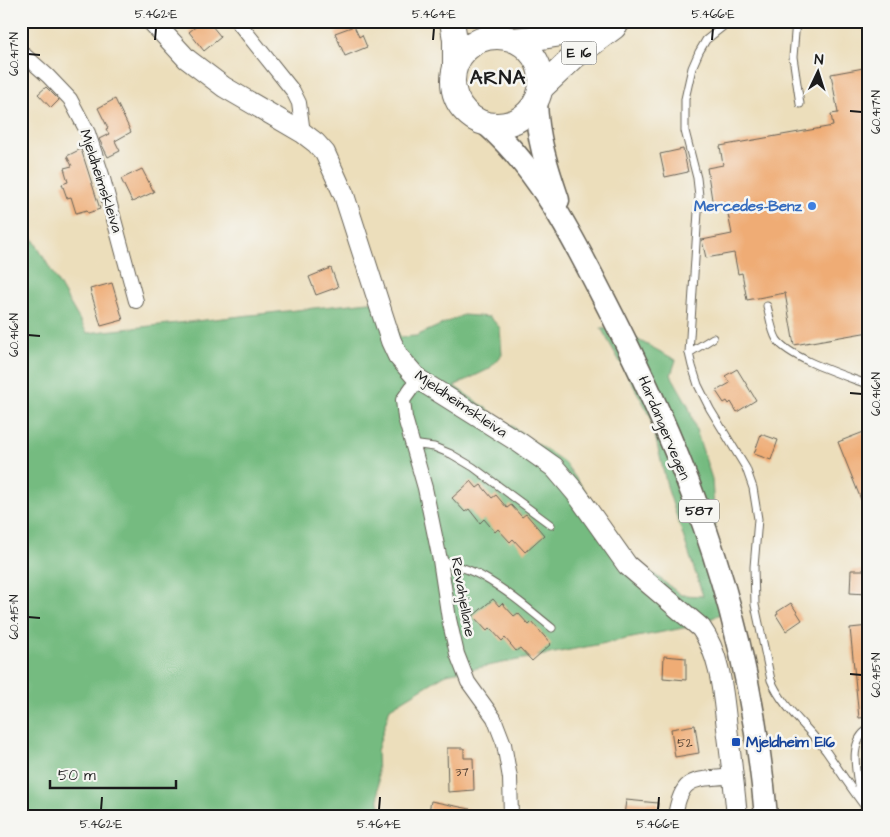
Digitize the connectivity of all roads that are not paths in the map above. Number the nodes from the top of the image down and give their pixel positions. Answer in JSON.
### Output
{"nodes":[{"id":1,"x":152,"y":21,"type":"edge"},
{"id":2,"x":237,"y":21,"type":"edge"},
{"id":3,"x":452,"y":21,"type":"edge"},
{"id":4,"x":620,"y":21,"type":"edge"},
{"id":5,"x":730,"y":21,"type":"edge"},
{"id":6,"x":796,"y":21,"type":"edge"},
{"id":7,"x":504,"y":33,"type":"edge"},
{"id":8,"x":21,"y":52,"type":"edge"},
{"id":9,"x":455,"y":66,"type":"junction"},
{"id":10,"x":538,"y":95,"type":"junction"},
{"id":11,"x":800,"y":104,"type":"dead end"},
{"id":12,"x":485,"y":123,"type":"junction"},
{"id":13,"x":303,"y":133,"type":"junction"},
{"id":14,"x":568,"y":227,"type":"junction"},
{"id":15,"x":136,"y":300,"type":"dead end"},
{"id":16,"x":767,"y":306,"type":"dead end"},
{"id":17,"x":713,"y":338,"type":"dead end"},
{"id":18,"x":689,"y":353,"type":"junction"},
{"id":19,"x":418,"y":378,"type":"junction"},
{"id":20,"x":869,"y":385,"type":"edge"},
{"id":21,"x":412,"y":444,"type":"junction"},
{"id":22,"x":551,"y":525,"type":"dead end"},
{"id":23,"x":440,"y":560,"type":"junction"},
{"id":24,"x":552,"y":628,"type":"dead end"},
{"id":25,"x":869,"y":729,"type":"edge"},
{"id":26,"x":733,"y":776,"type":"junction"},
{"id":27,"x":860,"y":801,"type":"junction"},
{"id":28,"x":869,"y":812,"type":"edge"},
{"id":29,"x":511,"y":816,"type":"edge"},
{"id":30,"x":675,"y":816,"type":"edge"},
{"id":31,"x":737,"y":816,"type":"edge"},
{"id":32,"x":766,"y":816,"type":"edge"}],
"edges":[{"from":1,"to":13,"type":"main road","name":"Mjeldheimskleiva"},
{"from":2,"to":13,"type":"street"},
{"from":3,"to":9,"type":"highway"},
{"from":4,"to":7,"type":"highway","number":"E 16"},
{"from":4,"to":10,"type":"highway","number":"E 16"},
{"from":5,"to":18,"type":"lane"},
{"from":6,"to":11,"type":"lane"},
{"from":7,"to":9,"type":"highway","number":"E 16"},
{"from":7,"to":10,"type":"highway"},
{"from":8,"to":15,"type":"street","name":"Mjeldheimskleiva"},
{"from":9,"to":12,"type":"highway"},
{"from":10,"to":12,"type":"highway","number":"E 16"},
{"from":10,"to":14,"type":"main road","name":"Hardangervegen","number":"587"},
{"from":12,"to":14,"type":"main road","name":"Hardangervegen","number":"587"},
{"from":13,"to":19,"type":"main road","name":"Mjeldheimskleiva"},
{"from":14,"to":32,"type":"main road","name":"Hardangervegen","number":"587"},
{"from":16,"to":20,"type":"lane"},
{"from":17,"to":18,"type":"lane"},
{"from":18,"to":27,"type":"lane"},
{"from":19,"to":21,"type":"street","name":"Revahjellane"},
{"from":19,"to":26,"type":"main road","name":"Mjeldheimskleiva"},
{"from":21,"to":22,"type":"lane"},
{"from":21,"to":23,"type":"street","name":"Revahjellane"},
{"from":23,"to":24,"type":"lane"},
{"from":23,"to":29,"type":"street","name":"Revahjellane"},
{"from":25,"to":27,"type":"lane"},
{"from":26,"to":30,"type":"street"},
{"from":26,"to":31,"type":"main road","name":"Mjeldheimskleiva"},
{"from":27,"to":28,"type":"lane"}]}
